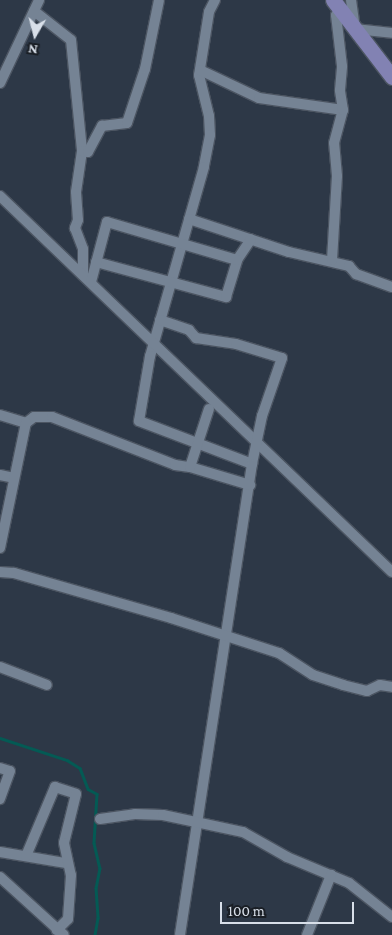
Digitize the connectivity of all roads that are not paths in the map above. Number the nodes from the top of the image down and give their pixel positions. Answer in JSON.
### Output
{"nodes":[{"id":1,"x":39,"y":0,"type":"edge"},
{"id":2,"x":159,"y":0,"type":"edge"},
{"id":3,"x":215,"y":0,"type":"edge"},
{"id":4,"x":342,"y":3,"type":"edge"},
{"id":5,"x":34,"y":11,"type":"junction"},
{"id":6,"x":355,"y":29,"type":"junction"},
{"id":7,"x":392,"y":33,"type":"edge"},
{"id":8,"x":200,"y":70,"type":"junction"},
{"id":9,"x":392,"y":76,"type":"edge"},
{"id":10,"x":0,"y":83,"type":"edge"},
{"id":11,"x":343,"y":110,"type":"junction"},
{"id":12,"x":82,"y":151,"type":"junction"},
{"id":13,"x":0,"y":196,"type":"edge"},
{"id":14,"x":189,"y":219,"type":"junction"},
{"id":15,"x":251,"y":239,"type":"junction"},
{"id":16,"x":182,"y":243,"type":"junction"},
{"id":17,"x":237,"y":260,"type":"junction"},
{"id":18,"x":332,"y":260,"type":"junction"},
{"id":19,"x":96,"y":262,"type":"junction"},
{"id":20,"x":83,"y":274,"type":"junction"},
{"id":21,"x":91,"y":282,"type":"junction"},
{"id":22,"x":171,"y":282,"type":"junction"},
{"id":23,"x":392,"y":287,"type":"edge"},
{"id":24,"x":160,"y":320,"type":"junction"},
{"id":25,"x":153,"y":343,"type":"junction"},
{"id":26,"x":209,"y":409,"type":"dead end"},
{"id":27,"x":0,"y":415,"type":"edge"},
{"id":28,"x":26,"y":423,"type":"junction"},
{"id":29,"x":197,"y":444,"type":"junction"},
{"id":30,"x":257,"y":445,"type":"junction"},
{"id":31,"x":252,"y":464,"type":"junction"},
{"id":32,"x":190,"y":467,"type":"junction"},
{"id":33,"x":0,"y":475,"type":"edge"},
{"id":34,"x":14,"y":478,"type":"junction"},
{"id":35,"x":250,"y":486,"type":"junction"},
{"id":36,"x":3,"y":528,"type":"edge"},
{"id":37,"x":0,"y":548,"type":"edge"},
{"id":38,"x":0,"y":572,"type":"edge"},
{"id":39,"x":392,"y":572,"type":"edge"},
{"id":40,"x":228,"y":636,"type":"junction"},
{"id":41,"x":0,"y":667,"type":"edge"},
{"id":42,"x":48,"y":685,"type":"dead end"},
{"id":43,"x":392,"y":687,"type":"edge"},
{"id":44,"x":0,"y":768,"type":"edge"},
{"id":45,"x":0,"y":799,"type":"edge"},
{"id":46,"x":100,"y":819,"type":"dead end"},
{"id":47,"x":198,"y":824,"type":"junction"},
{"id":48,"x":0,"y":852,"type":"edge"},
{"id":49,"x":26,"y":856,"type":"junction"},
{"id":50,"x":66,"y":864,"type":"junction"},
{"id":51,"x":331,"y":875,"type":"junction"},
{"id":52,"x":0,"y":877,"type":"edge"},
{"id":53,"x":392,"y":917,"type":"edge"},
{"id":54,"x":60,"y":932,"type":"edge"},
{"id":55,"x":180,"y":935,"type":"edge"},
{"id":56,"x":307,"y":935,"type":"edge"}],
"edges":[{"from":1,"to":5,"type":"street"},
{"from":2,"to":12,"type":"street"},
{"from":3,"to":8,"type":"street"},
{"from":4,"to":6,"type":"main road"},
{"from":4,"to":11,"type":"street"},
{"from":5,"to":10,"type":"street"},
{"from":5,"to":12,"type":"street"},
{"from":6,"to":7,"type":"street"},
{"from":6,"to":9,"type":"main road"},
{"from":8,"to":11,"type":"street"},
{"from":8,"to":14,"type":"street"},
{"from":11,"to":18,"type":"street"},
{"from":12,"to":20,"type":"street"},
{"from":13,"to":20,"type":"street"},
{"from":14,"to":15,"type":"street"},
{"from":14,"to":16,"type":"street"},
{"from":15,"to":17,"type":"street"},
{"from":15,"to":18,"type":"street"},
{"from":16,"to":17,"type":"street"},
{"from":16,"to":19,"type":"street"},
{"from":16,"to":22,"type":"street"},
{"from":17,"to":22,"type":"street"},
{"from":18,"to":23,"type":"street"},
{"from":19,"to":21,"type":"street"},
{"from":19,"to":22,"type":"street"},
{"from":20,"to":21,"type":"street"},
{"from":21,"to":25,"type":"street"},
{"from":22,"to":24,"type":"street"},
{"from":24,"to":25,"type":"street"},
{"from":24,"to":30,"type":"street"},
{"from":25,"to":29,"type":"street"},
{"from":25,"to":30,"type":"street"},
{"from":26,"to":29,"type":"street"},
{"from":27,"to":28,"type":"street"},
{"from":28,"to":32,"type":"street"},
{"from":28,"to":34,"type":"street"},
{"from":29,"to":31,"type":"street"},
{"from":29,"to":32,"type":"street"},
{"from":30,"to":31,"type":"street"},
{"from":30,"to":39,"type":"street"},
{"from":31,"to":35,"type":"street"},
{"from":32,"to":35,"type":"street"},
{"from":33,"to":34,"type":"street"},
{"from":34,"to":36,"type":"street"},
{"from":35,"to":40,"type":"street"},
{"from":36,"to":37,"type":"street"},
{"from":38,"to":40,"type":"street"},
{"from":40,"to":43,"type":"street"},
{"from":40,"to":47,"type":"street"},
{"from":41,"to":42,"type":"street"},
{"from":44,"to":45,"type":"street"},
{"from":46,"to":47,"type":"street"},
{"from":47,"to":51,"type":"street"},
{"from":47,"to":55,"type":"street"},
{"from":48,"to":49,"type":"street"},
{"from":49,"to":50,"type":"street"},
{"from":49,"to":50,"type":"street"},
{"from":50,"to":54,"type":"street"},
{"from":51,"to":53,"type":"street"},
{"from":51,"to":56,"type":"street"},
{"from":52,"to":54,"type":"street"}]}
